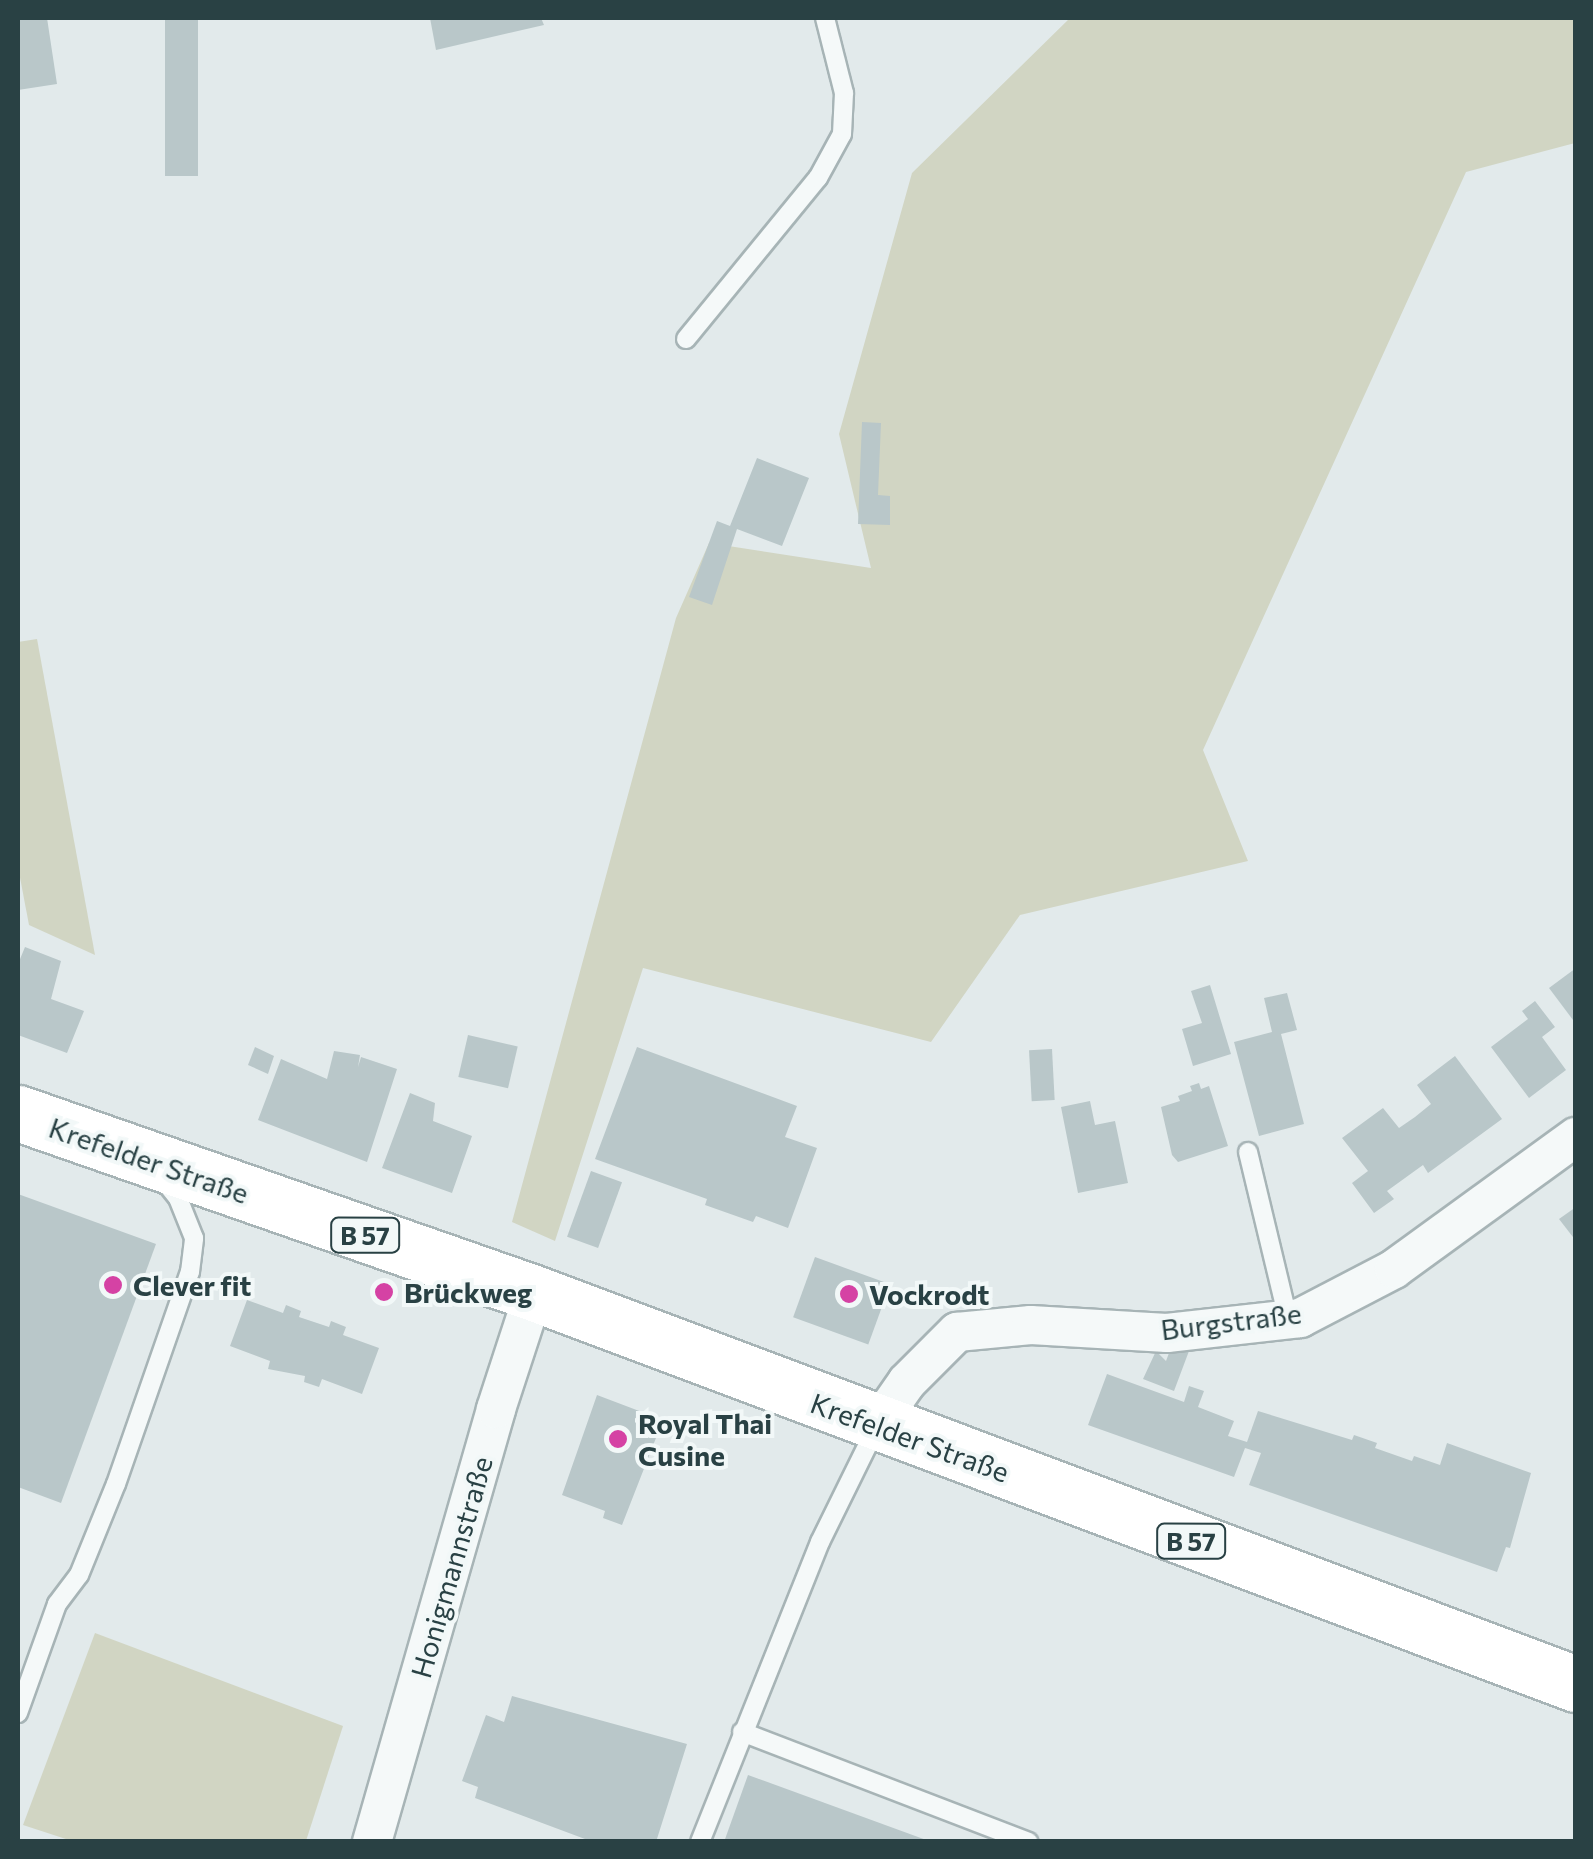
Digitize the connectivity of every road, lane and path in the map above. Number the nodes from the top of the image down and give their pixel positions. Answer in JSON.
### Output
{"nodes":[{"id":1,"x":825,"y":18,"type":"edge"},
{"id":2,"x":686,"y":340,"type":"dead end"},
{"id":3,"x":18,"y":1114,"type":"edge"},
{"id":4,"x":1576,"y":1137,"type":"edge"},
{"id":5,"x":1248,"y":1152,"type":"dead end"},
{"id":6,"x":147,"y":1160,"type":"junction"},
{"id":7,"x":534,"y":1293,"type":"junction"},
{"id":8,"x":1288,"y":1319,"type":"junction"},
{"id":9,"x":877,"y":1425,"type":"junction"},
{"id":10,"x":1576,"y":1684,"type":"edge"},
{"id":11,"x":18,"y":1713,"type":"edge"},
{"id":12,"x":742,"y":1732,"type":"junction"},
{"id":13,"x":372,"y":1842,"type":"edge"},
{"id":14,"x":700,"y":1842,"type":"edge"},
{"id":15,"x":1029,"y":1842,"type":"edge"}],
"edges":[{"from":1,"to":2,"type":"lane"},
{"from":3,"to":6,"type":"main road","name":"Krefelder Straße","number":"B 57"},
{"from":4,"to":8,"type":"street","name":"Burgstraße"},
{"from":5,"to":8,"type":"lane"},
{"from":6,"to":7,"type":"main road","name":"Krefelder Straße","number":"B 57"},
{"from":6,"to":11,"type":"lane"},
{"from":7,"to":9,"type":"main road","name":"Krefelder Straße","number":"B 57"},
{"from":7,"to":13,"type":"street","name":"Honigmannstraße"},
{"from":8,"to":9,"type":"street","name":"Burgstraße"},
{"from":9,"to":10,"type":"main road","name":"Krefelder Straße","number":"B 57"},
{"from":9,"to":12,"type":"lane"},
{"from":12,"to":14,"type":"lane"},
{"from":12,"to":15,"type":"lane"}]}
